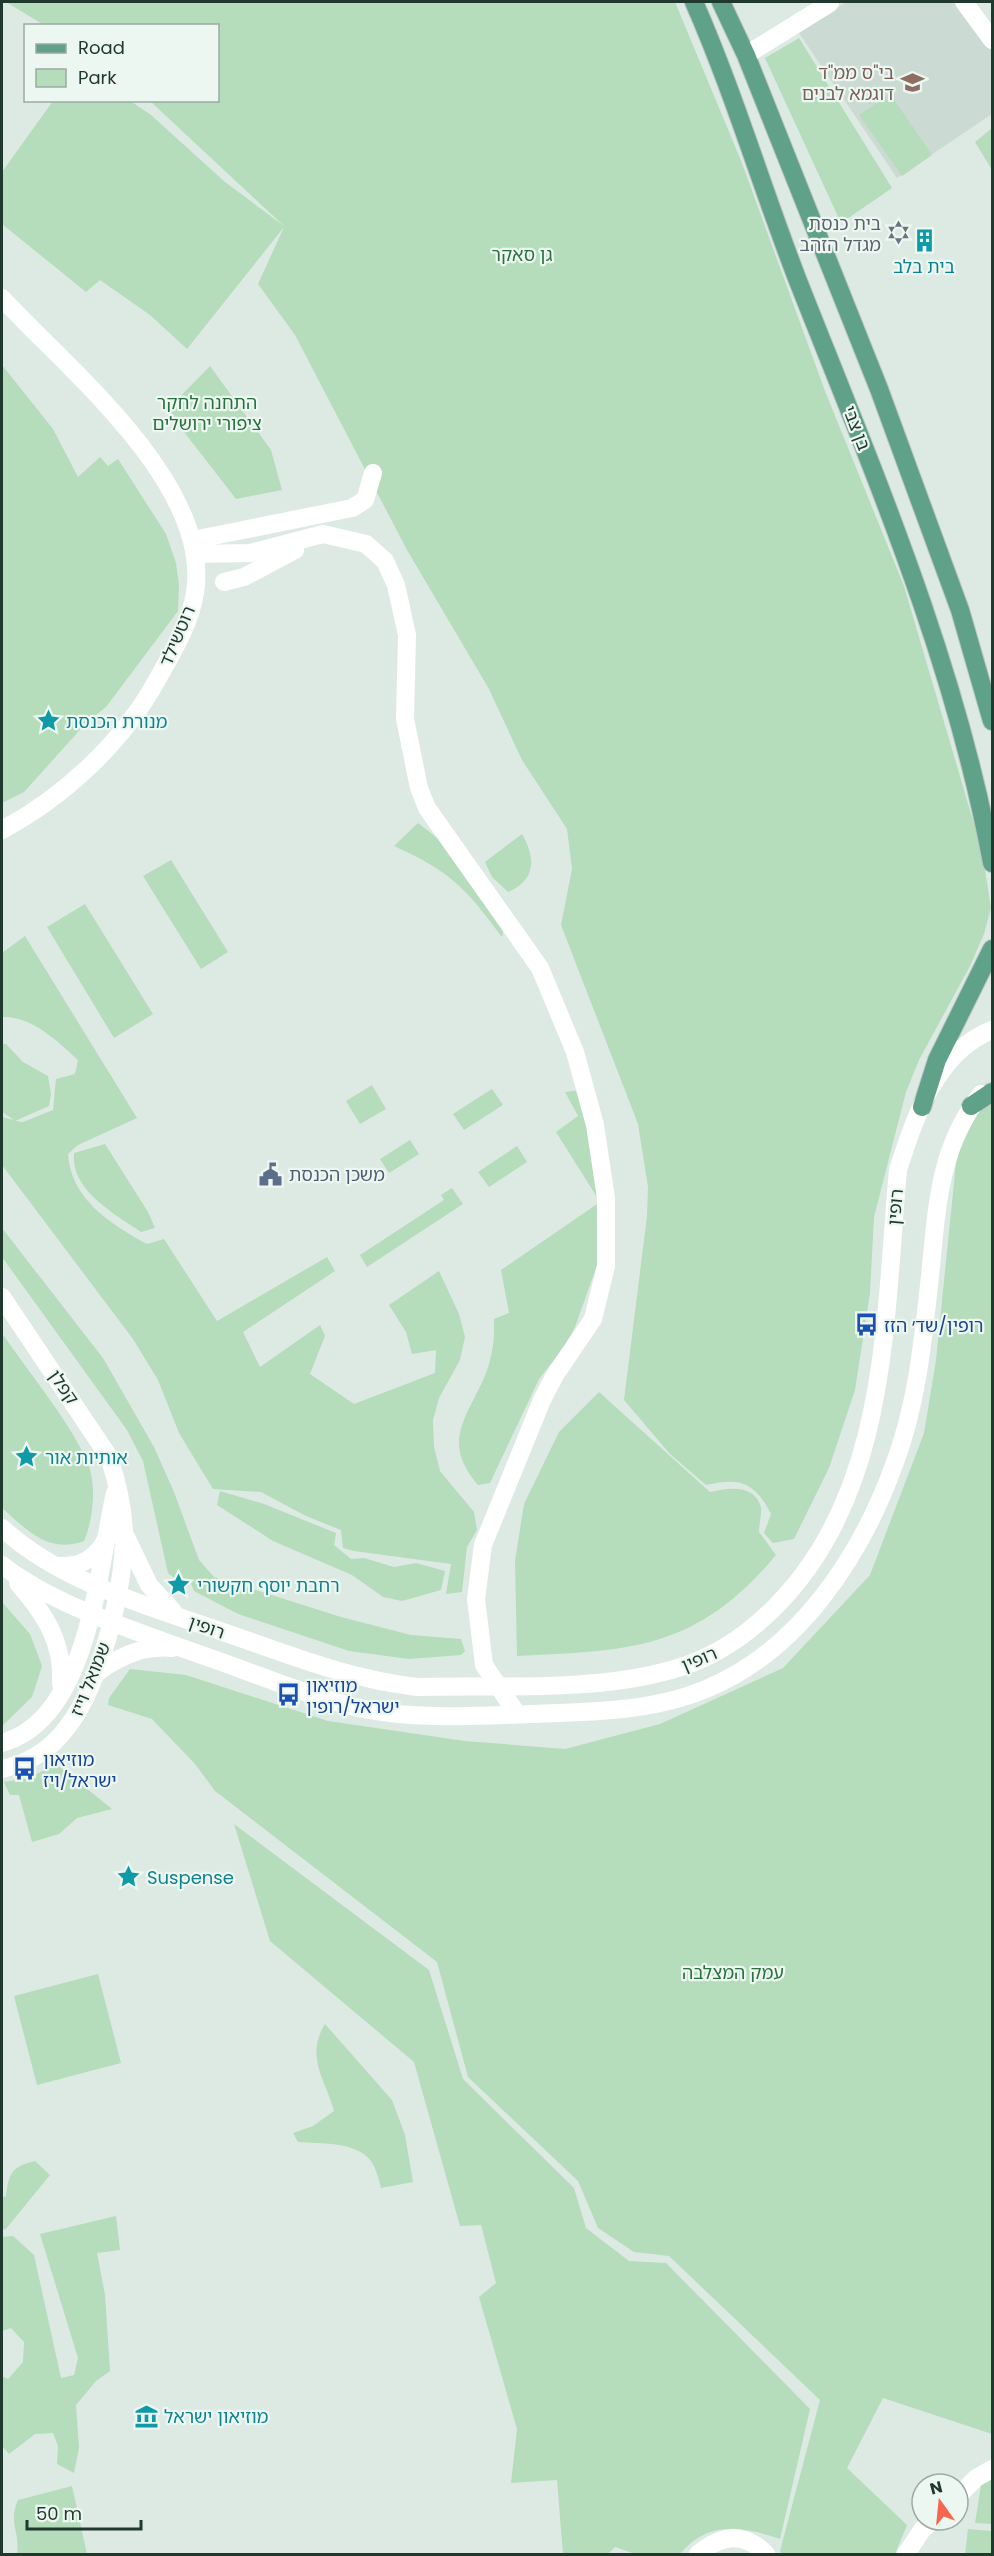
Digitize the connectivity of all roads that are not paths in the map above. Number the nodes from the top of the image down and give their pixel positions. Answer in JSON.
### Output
{"nodes":[{"id":1,"x":694,"y":2,"type":"edge"},
{"id":2,"x":721,"y":2,"type":"edge"},
{"id":3,"x":964,"y":2,"type":"edge"},
{"id":4,"x":830,"y":3,"type":"dead end"},
{"id":5,"x":993,"y":40,"type":"edge"},
{"id":6,"x":746,"y":55,"type":"junction"},
{"id":7,"x":2,"y":298,"type":"edge"},
{"id":8,"x":373,"y":473,"type":"dead end"},
{"id":9,"x":337,"y":537,"type":"junction"},
{"id":10,"x":194,"y":547,"type":"junction"},
{"id":11,"x":224,"y":582,"type":"dead end"},
{"id":12,"x":993,"y":721,"type":"edge"},
{"id":13,"x":2,"y":830,"type":"edge"},
{"id":14,"x":993,"y":863,"type":"edge"},
{"id":15,"x":993,"y":949,"type":"edge"},
{"id":16,"x":993,"y":1030,"type":"edge"},
{"id":17,"x":993,"y":1083,"type":"edge"},
{"id":18,"x":993,"y":1092,"type":"edge"},
{"id":19,"x":971,"y":1106,"type":"junction"},
{"id":20,"x":922,"y":1107,"type":"junction"},
{"id":21,"x":2,"y":1297,"type":"edge"},
{"id":22,"x":117,"y":1482,"type":"junction"},
{"id":23,"x":2,"y":1528,"type":"edge"},
{"id":24,"x":124,"y":1531,"type":"junction"},
{"id":25,"x":106,"y":1538,"type":"junction"},
{"id":26,"x":3,"y":1566,"type":"edge"},
{"id":27,"x":56,"y":1566,"type":"junction"},
{"id":28,"x":98,"y":1585,"type":"junction"},
{"id":29,"x":118,"y":1594,"type":"junction"},
{"id":30,"x":91,"y":1612,"type":"junction"},
{"id":31,"x":179,"y":1617,"type":"junction"},
{"id":32,"x":112,"y":1620,"type":"junction"},
{"id":33,"x":187,"y":1649,"type":"junction"},
{"id":34,"x":94,"y":1675,"type":"junction"},
{"id":35,"x":495,"y":1685,"type":"junction"},
{"id":36,"x":61,"y":1693,"type":"junction"},
{"id":37,"x":517,"y":1714,"type":"junction"},
{"id":38,"x":2,"y":1743,"type":"edge"},
{"id":39,"x":2,"y":1770,"type":"edge"},
{"id":40,"x":993,"y":2469,"type":"edge"},
{"id":41,"x":970,"y":2484,"type":"edge"},
{"id":42,"x":923,"y":2532,"type":"edge"},
{"id":43,"x":698,"y":2554,"type":"edge"},
{"id":44,"x":766,"y":2554,"type":"edge"},
{"id":45,"x":906,"y":2554,"type":"edge"}],
"edges":[{"from":1,"to":14,"type":"main road","name":"בן צבי"},
{"from":2,"to":6,"type":"main road","name":"בן צבי"},
{"from":3,"to":5,"type":"street"},
{"from":4,"to":6,"type":"street"},
{"from":6,"to":12,"type":"main road","name":"בן צבי"},
{"from":7,"to":10,"type":"street","name":"רוטשילד"},
{"from":8,"to":10,"type":"street"},
{"from":9,"to":10,"type":"street"},
{"from":9,"to":11,"type":"street"},
{"from":9,"to":35,"type":"street"},
{"from":10,"to":13,"type":"street","name":"רוטשילד"},
{"from":15,"to":20,"type":"main road"},
{"from":16,"to":20,"type":"street","name":"רופין"},
{"from":17,"to":19,"type":"street","name":"רופין"},
{"from":18,"to":19,"type":"main road"},
{"from":19,"to":37,"type":"street","name":"רופין"},
{"from":20,"to":35,"type":"street","name":"רופין"},
{"from":21,"to":22,"type":"street","name":"קפלן"},
{"from":22,"to":24,"type":"street","name":"קפלן"},
{"from":22,"to":25,"type":"street"},
{"from":23,"to":27,"type":"street","name":"רופין"},
{"from":24,"to":29,"type":"street","name":"קפלן"},
{"from":24,"to":31,"type":"street"},
{"from":25,"to":27,"type":"street"},
{"from":25,"to":28,"type":"street"},
{"from":26,"to":30,"type":"street","name":"רופין"},
{"from":26,"to":36,"type":"street"},
{"from":27,"to":28,"type":"street","name":"רופין"},
{"from":28,"to":29,"type":"street","name":"רופין"},
{"from":28,"to":30,"type":"street","name":"שמואל וייז"},
{"from":29,"to":31,"type":"street","name":"רופין"},
{"from":29,"to":32,"type":"street","name":"קפלן"},
{"from":30,"to":32,"type":"street","name":"רופין"},
{"from":30,"to":36,"type":"street","name":"שמואל וייז"},
{"from":31,"to":35,"type":"street","name":"רופין"},
{"from":32,"to":33,"type":"street","name":"רופין"},
{"from":32,"to":34,"type":"street","name":"שמואל וייז"},
{"from":33,"to":34,"type":"street"},
{"from":33,"to":37,"type":"street","name":"רופין"},
{"from":34,"to":39,"type":"street","name":"שמואל וייז"},
{"from":35,"to":37,"type":"street"},
{"from":36,"to":38,"type":"street","name":"שמואל וייז"},
{"from":40,"to":41,"type":"street"},
{"from":42,"to":45,"type":"street"},
{"from":43,"to":44,"type":"street"}]}
